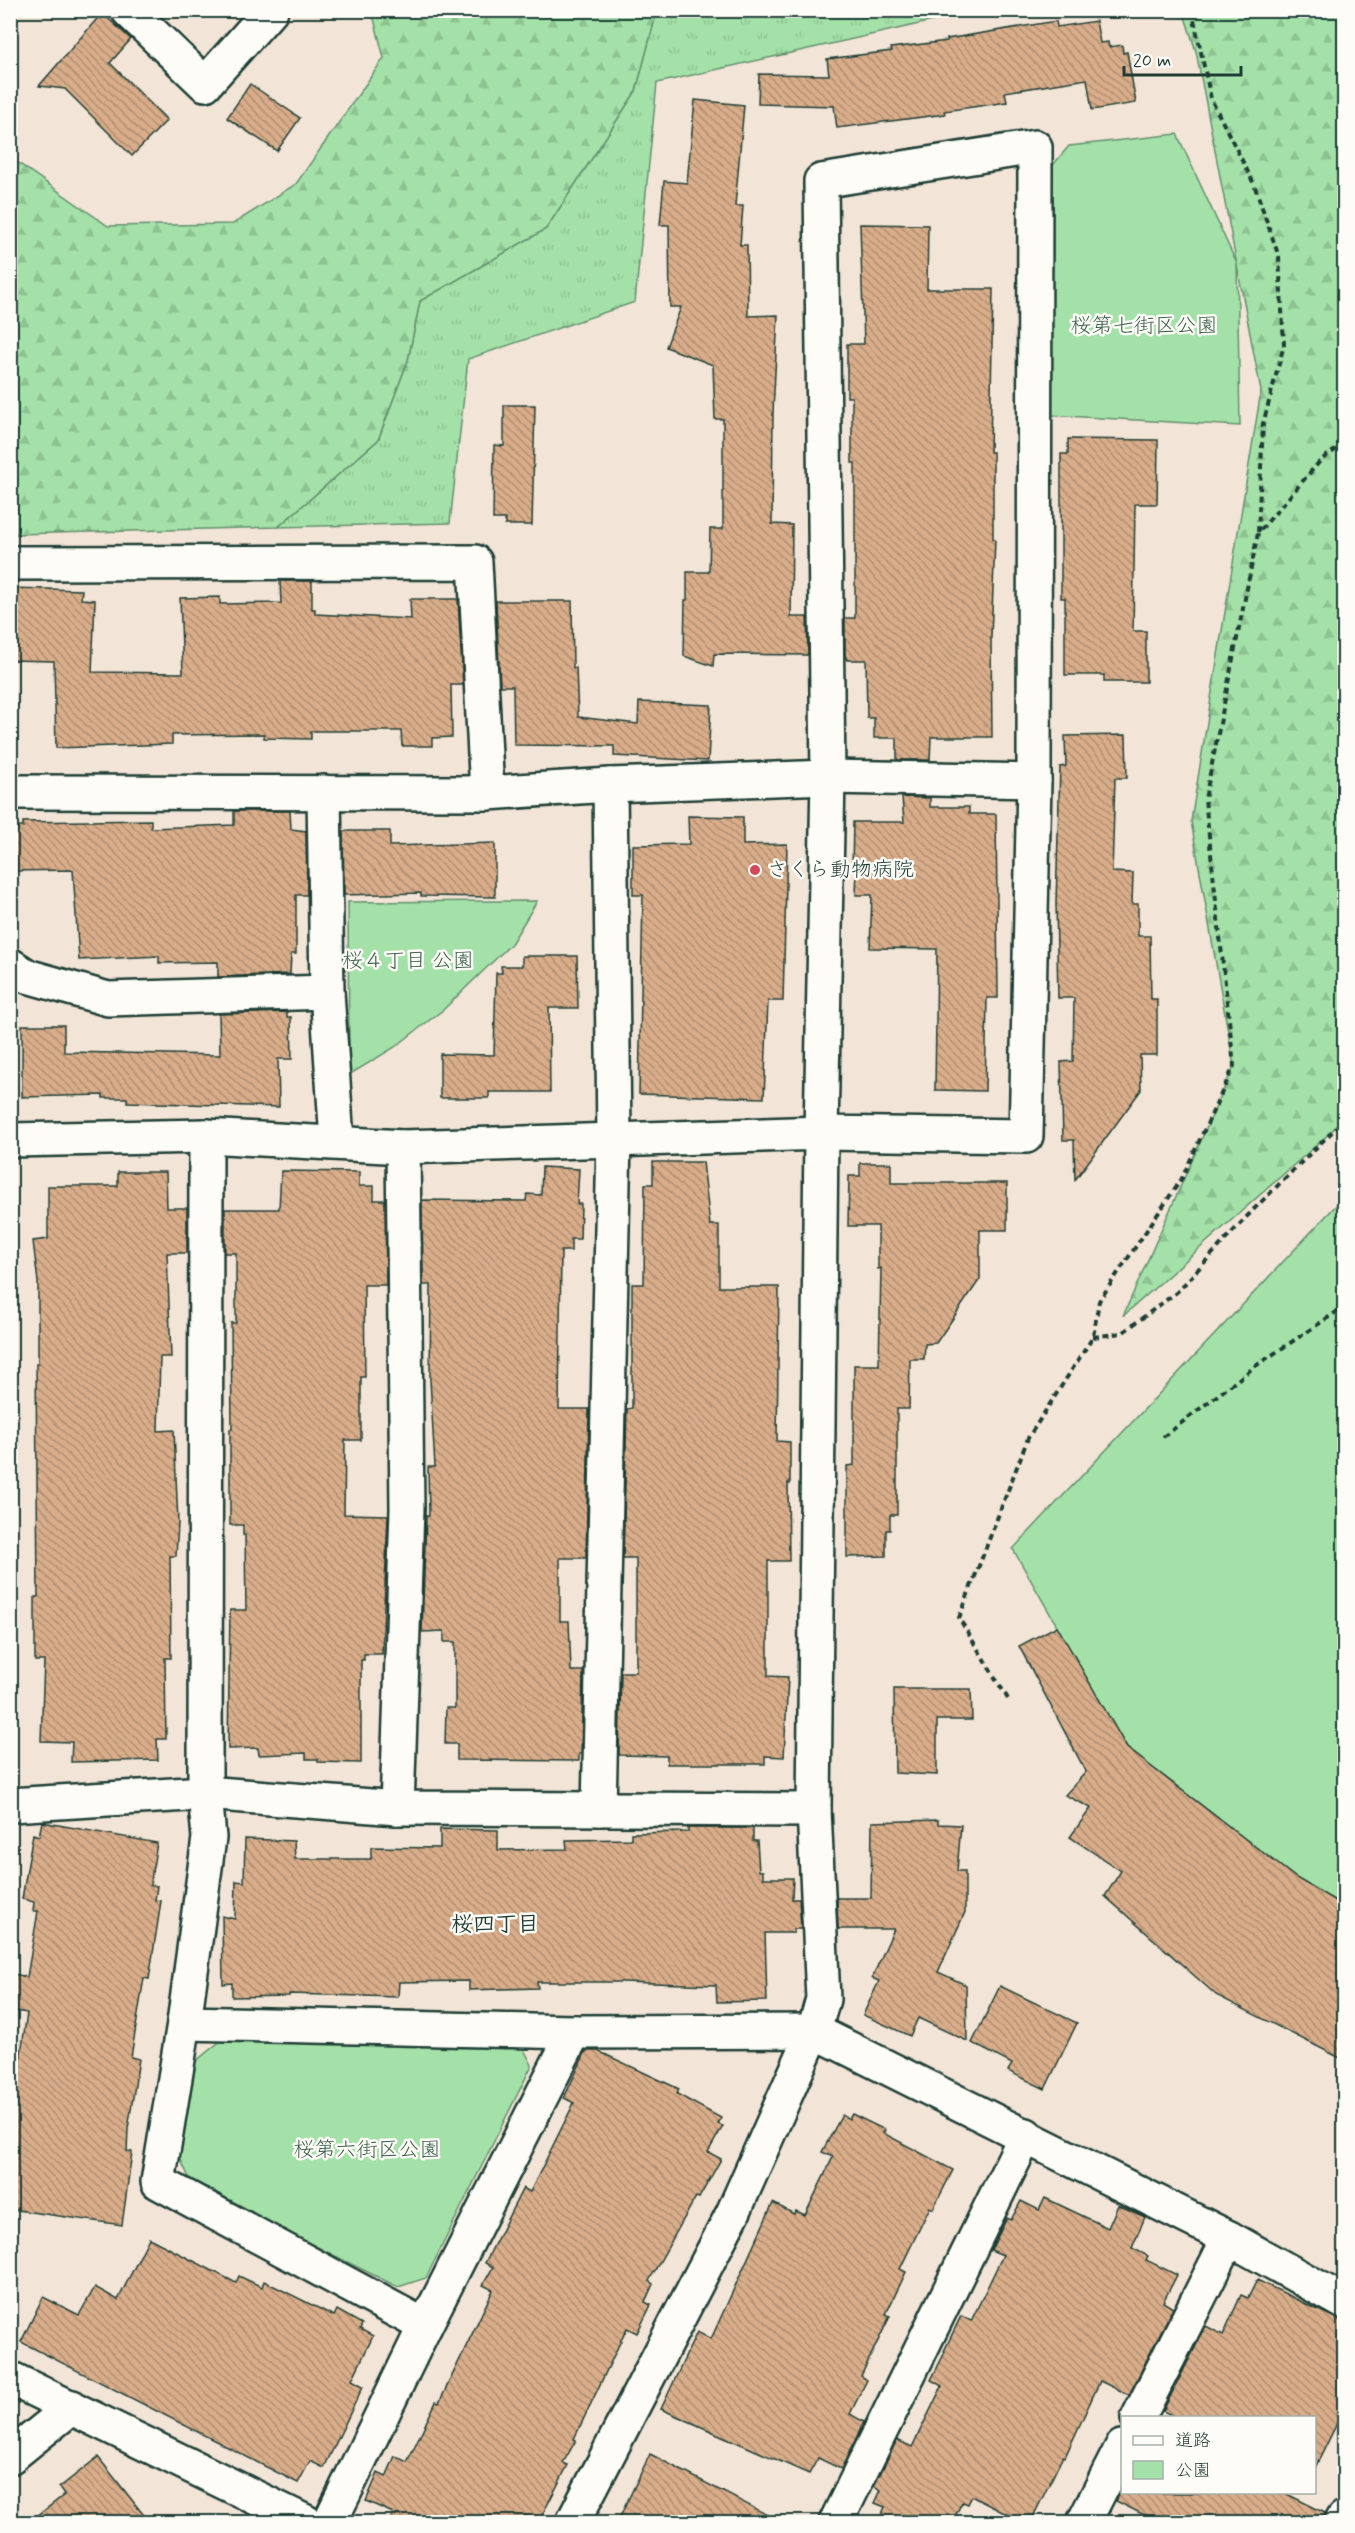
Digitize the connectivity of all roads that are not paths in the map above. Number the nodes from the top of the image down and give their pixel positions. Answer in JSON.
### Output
{"nodes":[{"id":1,"x":128,"y":10,"type":"edge"},
{"id":2,"x":271,"y":10,"type":"edge"},
{"id":3,"x":10,"y":563,"type":"edge"},
{"id":4,"x":828,"y":777,"type":"junction"},
{"id":5,"x":1034,"y":781,"type":"junction"},
{"id":6,"x":610,"y":784,"type":"junction"},
{"id":7,"x":10,"y":792,"type":"edge"},
{"id":8,"x":324,"y":792,"type":"junction"},
{"id":9,"x":487,"y":793,"type":"junction"},
{"id":10,"x":10,"y":965,"type":"edge"},
{"id":11,"x":327,"y":992,"type":"junction"},
{"id":12,"x":821,"y":1133,"type":"junction"},
{"id":13,"x":206,"y":1136,"type":"junction"},
{"id":14,"x":614,"y":1139,"type":"junction"},
{"id":15,"x":337,"y":1142,"type":"junction"},
{"id":16,"x":403,"y":1147,"type":"junction"},
{"id":17,"x":11,"y":1149,"type":"edge"},
{"id":18,"x":205,"y":1793,"type":"junction"},
{"id":19,"x":10,"y":1805,"type":"edge"},
{"id":20,"x":397,"y":1808,"type":"junction"},
{"id":21,"x":599,"y":1809,"type":"junction"},
{"id":22,"x":813,"y":1810,"type":"junction"},
{"id":23,"x":184,"y":2023,"type":"junction"},
{"id":24,"x":814,"y":2031,"type":"junction"},
{"id":25,"x":574,"y":2032,"type":"junction"},
{"id":26,"x":1026,"y":2135,"type":"junction"},
{"id":27,"x":1229,"y":2238,"type":"junction"},
{"id":28,"x":1344,"y":2302,"type":"edge"},
{"id":29,"x":425,"y":2326,"type":"junction"},
{"id":30,"x":10,"y":2378,"type":"edge"},
{"id":31,"x":72,"y":2407,"type":"junction"},
{"id":32,"x":1139,"y":2416,"type":"edge"},
{"id":33,"x":1121,"y":2449,"type":"edge"},
{"id":34,"x":10,"y":2457,"type":"edge"},
{"id":35,"x":1344,"y":2518,"type":"edge"},
{"id":36,"x":306,"y":2523,"type":"edge"},
{"id":37,"x":330,"y":2523,"type":"edge"},
{"id":38,"x":573,"y":2523,"type":"edge"},
{"id":39,"x":836,"y":2523,"type":"edge"},
{"id":40,"x":1084,"y":2523,"type":"edge"},
{"id":41,"x":1342,"y":2523,"type":"edge"}],
"edges":[{"from":1,"to":2,"type":"street"},
{"from":3,"to":9,"type":"street"},
{"from":4,"to":5,"type":"street"},
{"from":4,"to":5,"type":"street"},
{"from":4,"to":6,"type":"street"},
{"from":4,"to":12,"type":"street"},
{"from":5,"to":12,"type":"street"},
{"from":6,"to":9,"type":"street"},
{"from":6,"to":14,"type":"street"},
{"from":7,"to":8,"type":"street"},
{"from":8,"to":9,"type":"street"},
{"from":8,"to":11,"type":"street"},
{"from":10,"to":11,"type":"street"},
{"from":11,"to":15,"type":"street"},
{"from":12,"to":14,"type":"street"},
{"from":12,"to":22,"type":"street"},
{"from":13,"to":15,"type":"street"},
{"from":13,"to":17,"type":"street"},
{"from":13,"to":18,"type":"street"},
{"from":14,"to":16,"type":"street"},
{"from":14,"to":21,"type":"street"},
{"from":15,"to":16,"type":"street"},
{"from":16,"to":20,"type":"street"},
{"from":18,"to":19,"type":"street"},
{"from":18,"to":20,"type":"street"},
{"from":18,"to":23,"type":"street"},
{"from":20,"to":21,"type":"street"},
{"from":21,"to":22,"type":"street"},
{"from":22,"to":24,"type":"street"},
{"from":23,"to":25,"type":"street"},
{"from":23,"to":29,"type":"street"},
{"from":24,"to":25,"type":"street"},
{"from":24,"to":26,"type":"street"},
{"from":24,"to":38,"type":"street"},
{"from":25,"to":29,"type":"street"},
{"from":26,"to":27,"type":"street"},
{"from":26,"to":39,"type":"street"},
{"from":27,"to":28,"type":"street"},
{"from":27,"to":32,"type":"street"},
{"from":29,"to":37,"type":"street"},
{"from":30,"to":31,"type":"street"},
{"from":31,"to":34,"type":"street"},
{"from":31,"to":36,"type":"street"},
{"from":33,"to":40,"type":"street"},
{"from":35,"to":41,"type":"street"}]}
